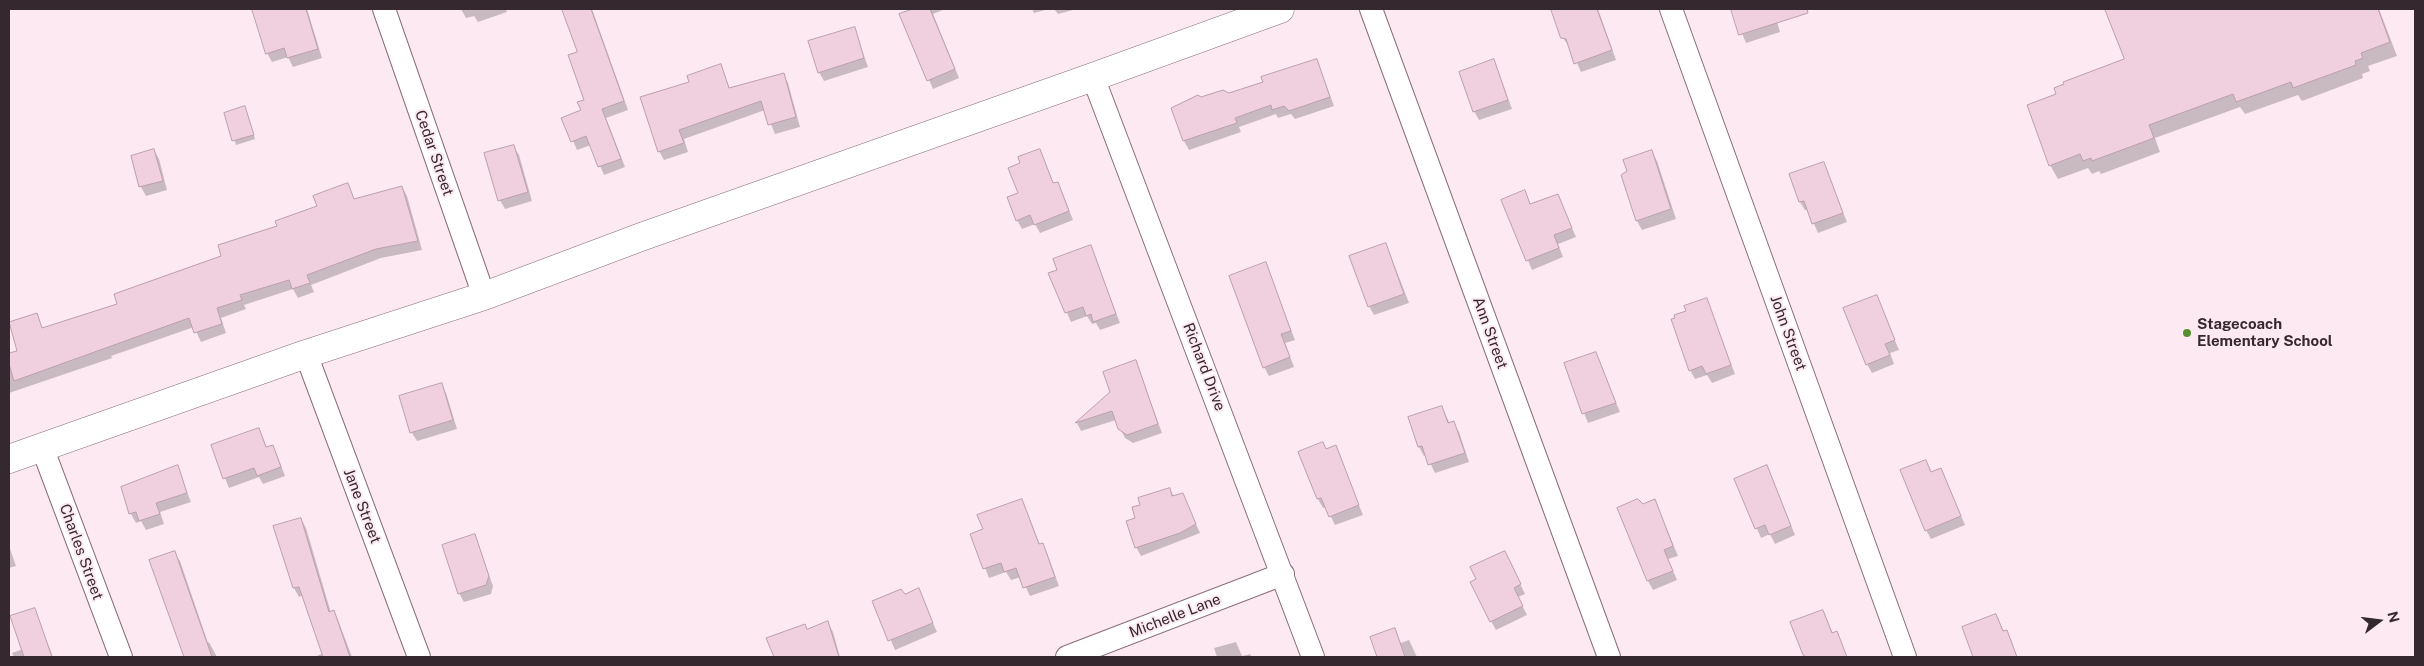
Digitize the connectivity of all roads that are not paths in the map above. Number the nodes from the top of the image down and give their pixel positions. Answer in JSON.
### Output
{"nodes":[{"id":1,"x":384,"y":9,"type":"edge"},
{"id":2,"x":1280,"y":9,"type":"edge"},
{"id":3,"x":1371,"y":9,"type":"edge"},
{"id":4,"x":1671,"y":9,"type":"edge"},
{"id":5,"x":1093,"y":77,"type":"junction"},
{"id":6,"x":484,"y":296,"type":"junction"},
{"id":7,"x":306,"y":354,"type":"junction"},
{"id":8,"x":42,"y":447,"type":"junction"},
{"id":9,"x":9,"y":459,"type":"edge"},
{"id":10,"x":1283,"y":574,"type":"junction"},
{"id":11,"x":121,"y":657,"type":"edge"},
{"id":12,"x":419,"y":657,"type":"edge"},
{"id":13,"x":1068,"y":657,"type":"edge"},
{"id":14,"x":1313,"y":657,"type":"edge"},
{"id":15,"x":1609,"y":657,"type":"edge"},
{"id":16,"x":1905,"y":657,"type":"edge"}],
"edges":[{"from":1,"to":6,"type":"street","name":"Cedar Street"},
{"from":2,"to":5,"type":"street"},
{"from":3,"to":15,"type":"street","name":"Ann Street"},
{"from":4,"to":16,"type":"street","name":"John Street"},
{"from":5,"to":6,"type":"street"},
{"from":5,"to":10,"type":"street","name":"Richard Drive"},
{"from":6,"to":7,"type":"street"},
{"from":7,"to":8,"type":"street"},
{"from":7,"to":12,"type":"street","name":"Jane Street"},
{"from":8,"to":9,"type":"street"},
{"from":8,"to":11,"type":"street","name":"Charles Street"},
{"from":10,"to":13,"type":"street","name":"Michelle Lane"},
{"from":10,"to":14,"type":"street","name":"Richard Drive"}]}
